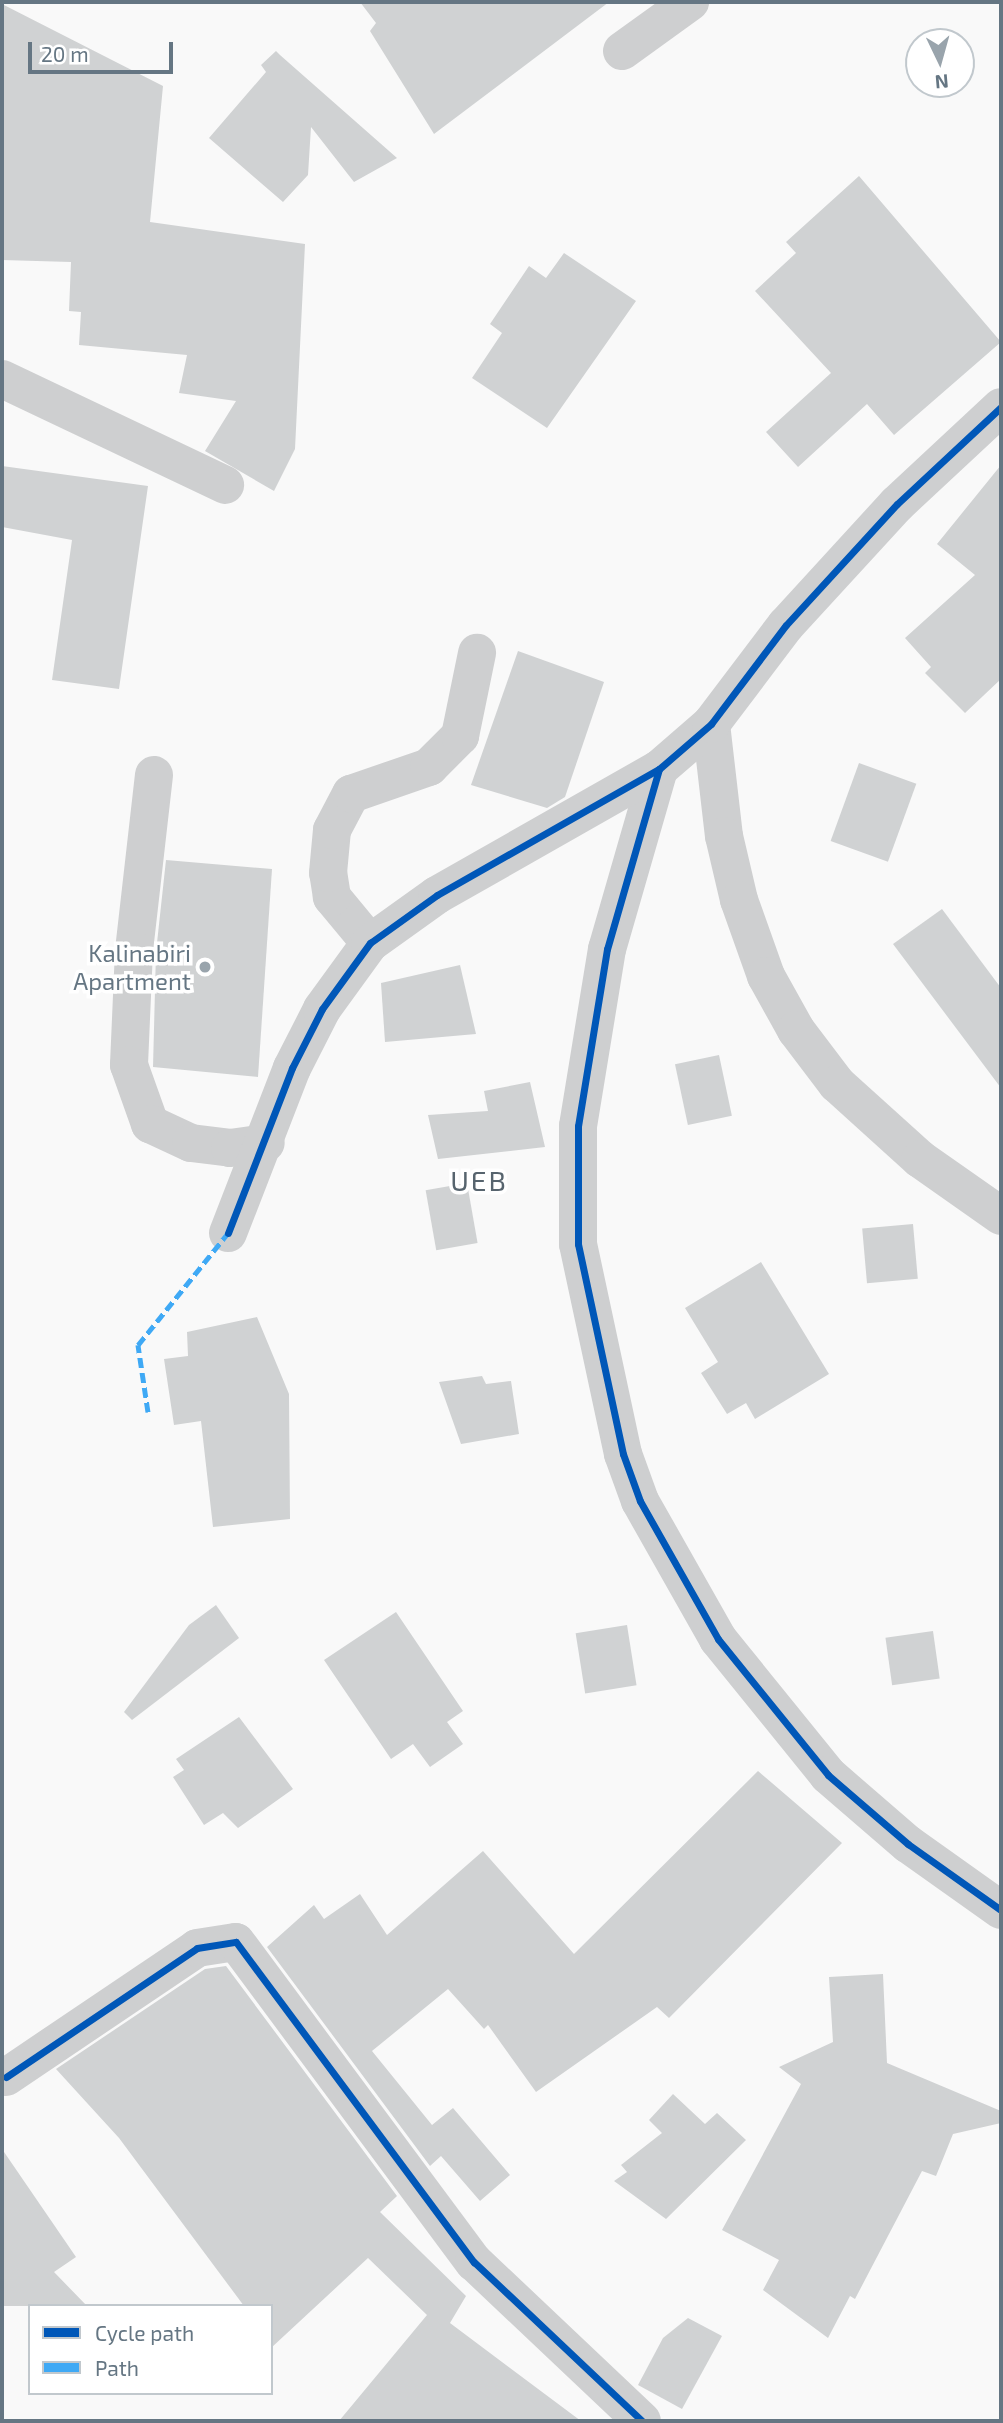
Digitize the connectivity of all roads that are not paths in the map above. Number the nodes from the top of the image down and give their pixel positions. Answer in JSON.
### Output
{"nodes":[{"id":1,"x":690,"y":2,"type":"edge"},
{"id":2,"x":622,"y":51,"type":"dead end"},
{"id":3,"x":2,"y":379,"type":"edge"},
{"id":4,"x":1001,"y":407,"type":"edge"},
{"id":5,"x":225,"y":485,"type":"dead end"},
{"id":6,"x":477,"y":653,"type":"dead end"},
{"id":7,"x":711,"y":724,"type":"junction"},
{"id":8,"x":659,"y":769,"type":"junction"},
{"id":9,"x":155,"y":775,"type":"dead end"},
{"id":10,"x":370,"y":943,"type":"junction"},
{"id":11,"x":266,"y":1143,"type":"junction"},
{"id":12,"x":1001,"y":1216,"type":"edge"},
{"id":13,"x":228,"y":1233,"type":"dead end"},
{"id":14,"x":1001,"y":1910,"type":"edge"},
{"id":15,"x":6,"y":2077,"type":"dead end"},
{"id":16,"x":642,"y":2421,"type":"edge"}],
"edges":[{"from":1,"to":2,"type":"street"},
{"from":3,"to":5,"type":"street"},
{"from":4,"to":7,"type":"street"},
{"from":6,"to":10,"type":"street"},
{"from":7,"to":8,"type":"street"},
{"from":7,"to":12,"type":"street"},
{"from":8,"to":10,"type":"street"},
{"from":8,"to":14,"type":"street"},
{"from":9,"to":11,"type":"street"},
{"from":10,"to":11,"type":"street"},
{"from":11,"to":13,"type":"street"},
{"from":15,"to":16,"type":"street"}]}
